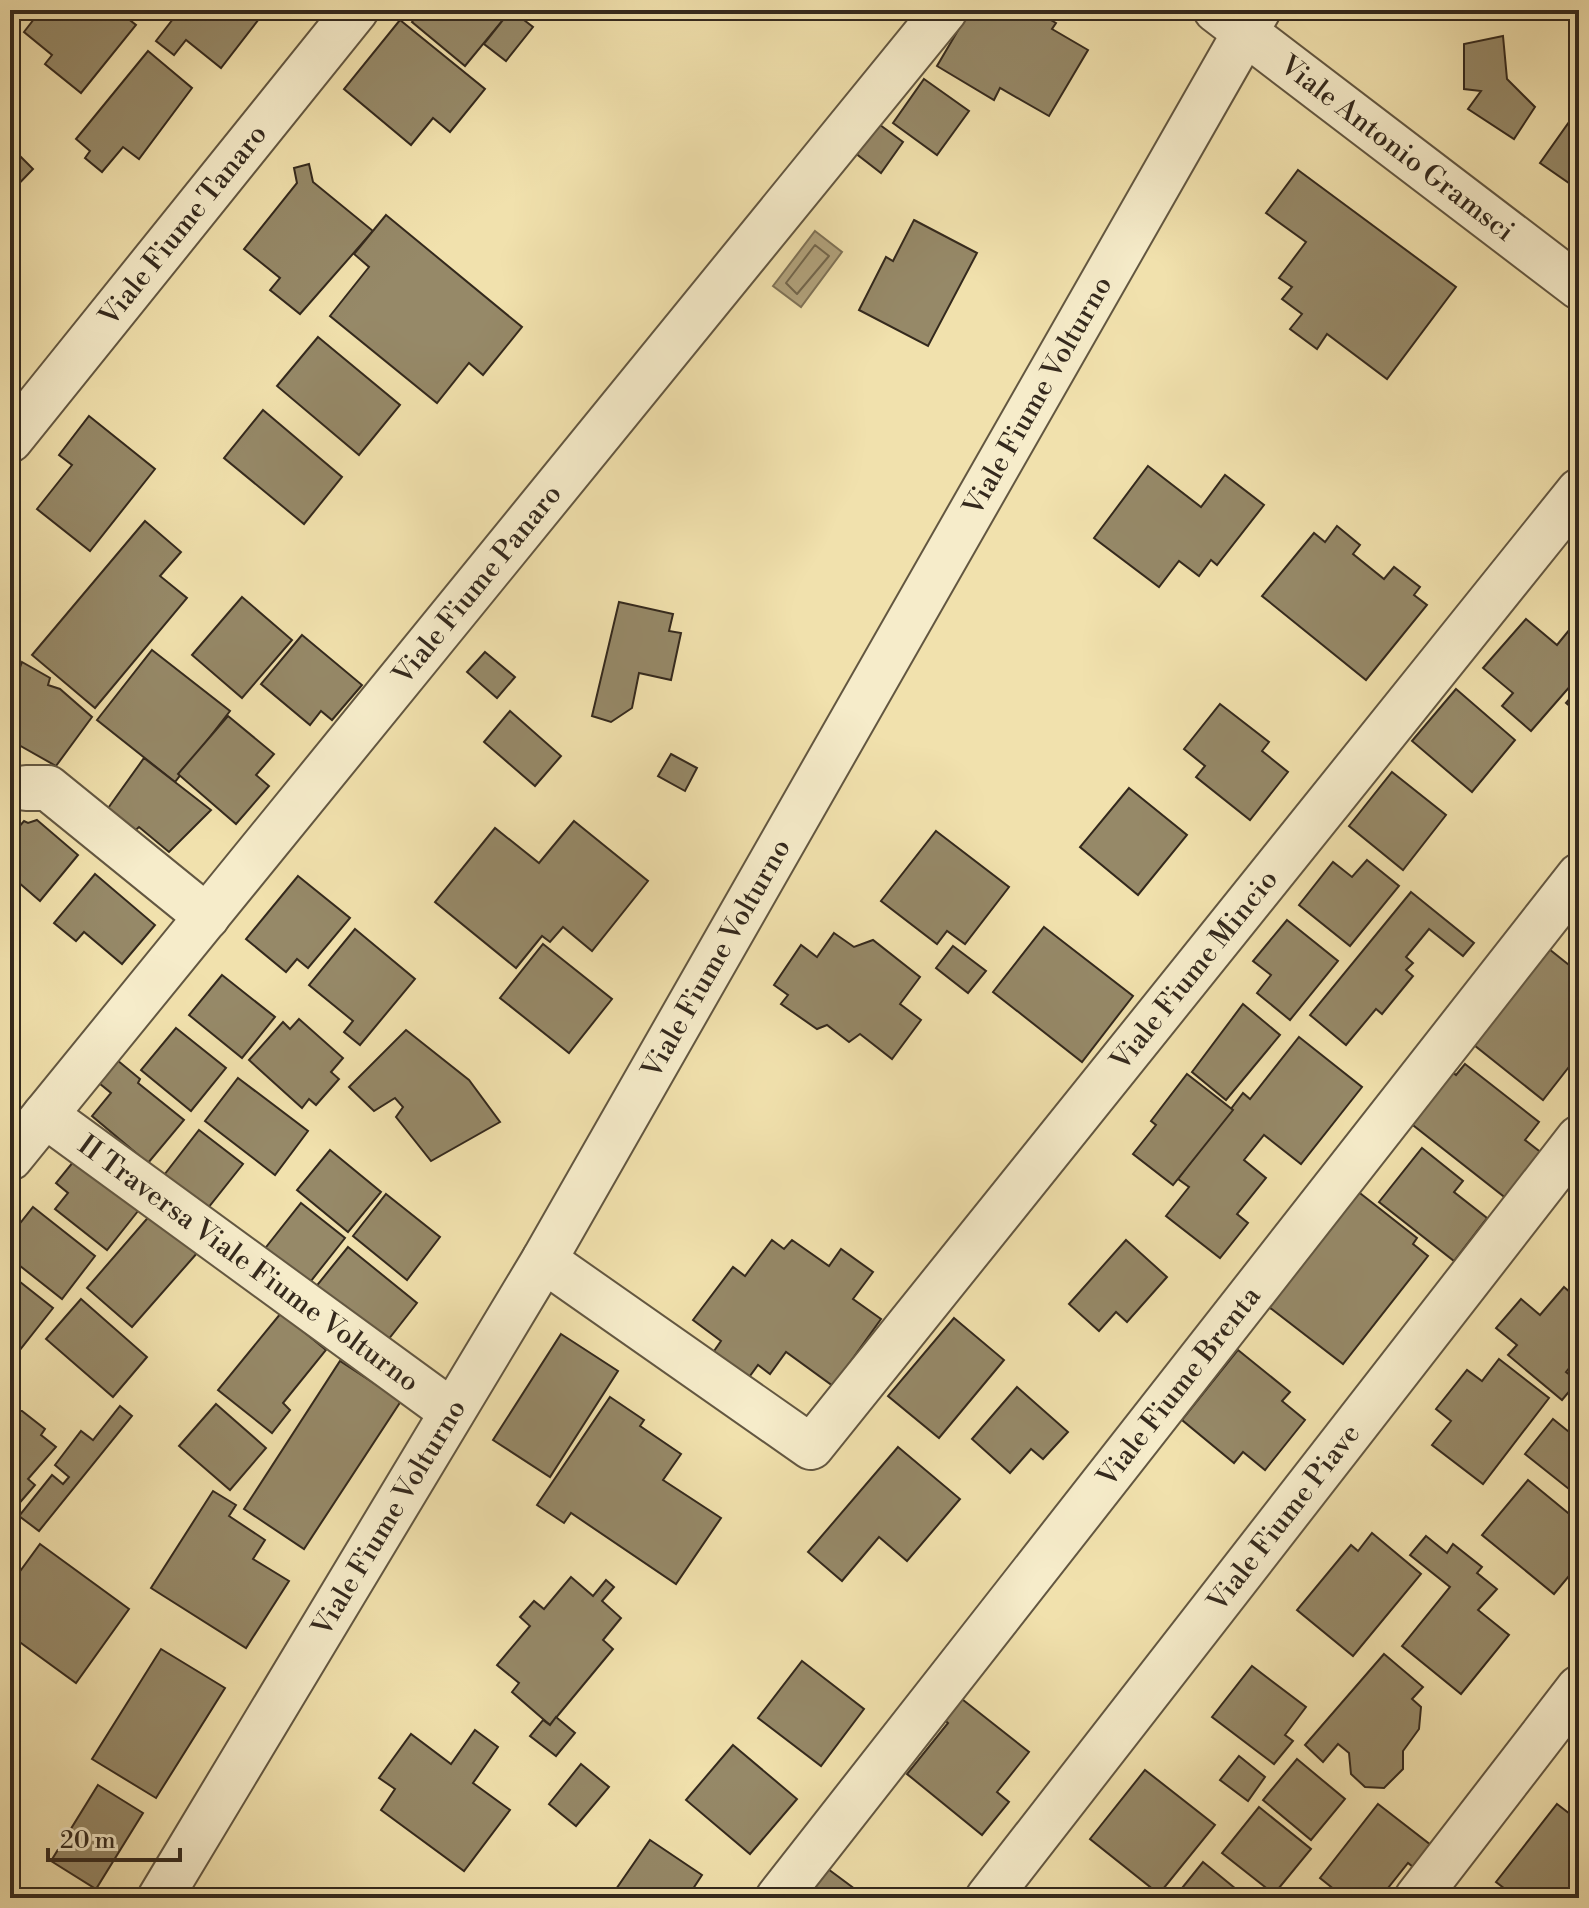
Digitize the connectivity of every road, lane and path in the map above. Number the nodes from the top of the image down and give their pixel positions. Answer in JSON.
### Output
{"nodes":[{"id":1,"x":356,"y":10,"type":"edge"},
{"id":2,"x":945,"y":10,"type":"edge"},
{"id":3,"x":1240,"y":18,"type":"edge"},
{"id":4,"x":1579,"y":287,"type":"edge"},
{"id":5,"x":10,"y":440,"type":"edge"},
{"id":6,"x":1579,"y":491,"type":"edge"},
{"id":7,"x":26,"y":788,"type":"dead end"},
{"id":8,"x":1579,"y":876,"type":"edge"},
{"id":9,"x":207,"y":917,"type":"junction"},
{"id":10,"x":45,"y":1115,"type":"junction"},
{"id":11,"x":1579,"y":1138,"type":"edge"},
{"id":12,"x":10,"y":1158,"type":"edge"},
{"id":13,"x":544,"y":1260,"type":"junction"},
{"id":14,"x":452,"y":1412,"type":"junction"},
{"id":15,"x":1579,"y":1688,"type":"edge"},
{"id":16,"x":160,"y":1898,"type":"edge"},
{"id":17,"x":778,"y":1898,"type":"edge"},
{"id":18,"x":988,"y":1898,"type":"edge"},
{"id":19,"x":1417,"y":1898,"type":"edge"}],
"edges":[{"from":1,"to":5,"type":"street","name":"Viale Fiume Tanaro"},
{"from":2,"to":9,"type":"street","name":"Viale Fiume Panaro"},
{"from":3,"to":4,"type":"street","name":"Viale Antonio Gramsci"},
{"from":3,"to":13,"type":"street","name":"Viale Fiume Volturno"},
{"from":6,"to":13,"type":"street","name":"Viale Fiume Mincio"},
{"from":7,"to":9,"type":"street"},
{"from":8,"to":17,"type":"street","name":"Viale Fiume Brenta"},
{"from":9,"to":10,"type":"street","name":"Viale Fiume Panaro"},
{"from":10,"to":12,"type":"street","name":"Viale Fiume Panaro"},
{"from":10,"to":14,"type":"street","name":"II Traversa Viale Fiume Volturno"},
{"from":11,"to":18,"type":"street","name":"Viale Fiume Piave"},
{"from":13,"to":14,"type":"street","name":"Viale Fiume Volturno"},
{"from":14,"to":16,"type":"street","name":"Viale Fiume Volturno"},
{"from":15,"to":19,"type":"street"}]}
